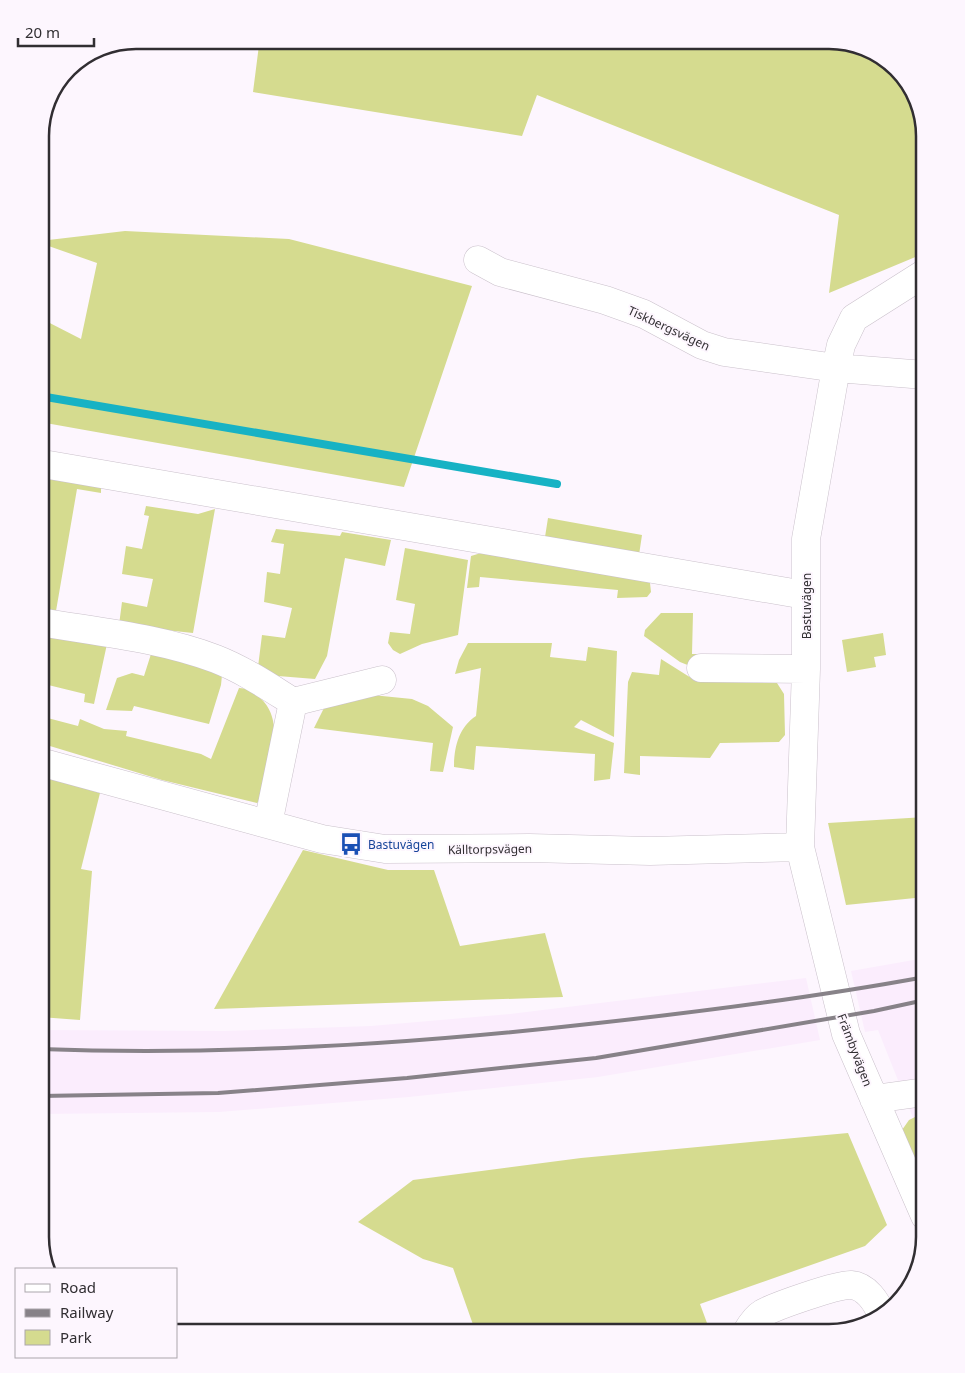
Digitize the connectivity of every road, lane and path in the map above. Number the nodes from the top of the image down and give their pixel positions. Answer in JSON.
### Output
{"nodes":[{"id":1,"x":478,"y":260,"type":"dead end"},
{"id":2,"x":916,"y":279,"type":"edge"},
{"id":3,"x":836,"y":368,"type":"junction"},
{"id":4,"x":916,"y":374,"type":"edge"},
{"id":5,"x":49,"y":465,"type":"edge"},
{"id":6,"x":806,"y":595,"type":"junction"},
{"id":7,"x":49,"y":624,"type":"edge"},
{"id":8,"x":701,"y":668,"type":"dead end"},
{"id":9,"x":806,"y":669,"type":"junction"},
{"id":10,"x":382,"y":680,"type":"dead end"},
{"id":11,"x":294,"y":702,"type":"junction"},
{"id":12,"x":49,"y":764,"type":"edge"},
{"id":13,"x":268,"y":824,"type":"junction"},
{"id":14,"x":800,"y":847,"type":"junction"},
{"id":15,"x":916,"y":1093,"type":"edge"},
{"id":16,"x":874,"y":1099,"type":"junction"},
{"id":17,"x":916,"y":1195,"type":"edge"},
{"id":18,"x":879,"y":1308,"type":"edge"},
{"id":19,"x":752,"y":1324,"type":"edge"}],
"edges":[{"from":1,"to":3,"type":"street","name":"Tiskbergsvägen"},
{"from":2,"to":3,"type":"street"},
{"from":3,"to":4,"type":"street","name":"Tiskbergsvägen"},
{"from":3,"to":6,"type":"street","name":"Bastuvägen"},
{"from":5,"to":6,"type":"street"},
{"from":6,"to":9,"type":"street","name":"Bastuvägen"},
{"from":7,"to":11,"type":"street"},
{"from":8,"to":9,"type":"street"},
{"from":9,"to":14,"type":"street","name":"Bastuvägen"},
{"from":10,"to":11,"type":"street"},
{"from":11,"to":13,"type":"street"},
{"from":12,"to":13,"type":"street","name":"Källtorpsvägen"},
{"from":13,"to":14,"type":"street","name":"Källtorpsvägen"},
{"from":14,"to":16,"type":"street","name":"Främbyvägen"},
{"from":15,"to":16,"type":"street"},
{"from":16,"to":17,"type":"street","name":"Främbyvägen"},
{"from":18,"to":19,"type":"street"}]}
